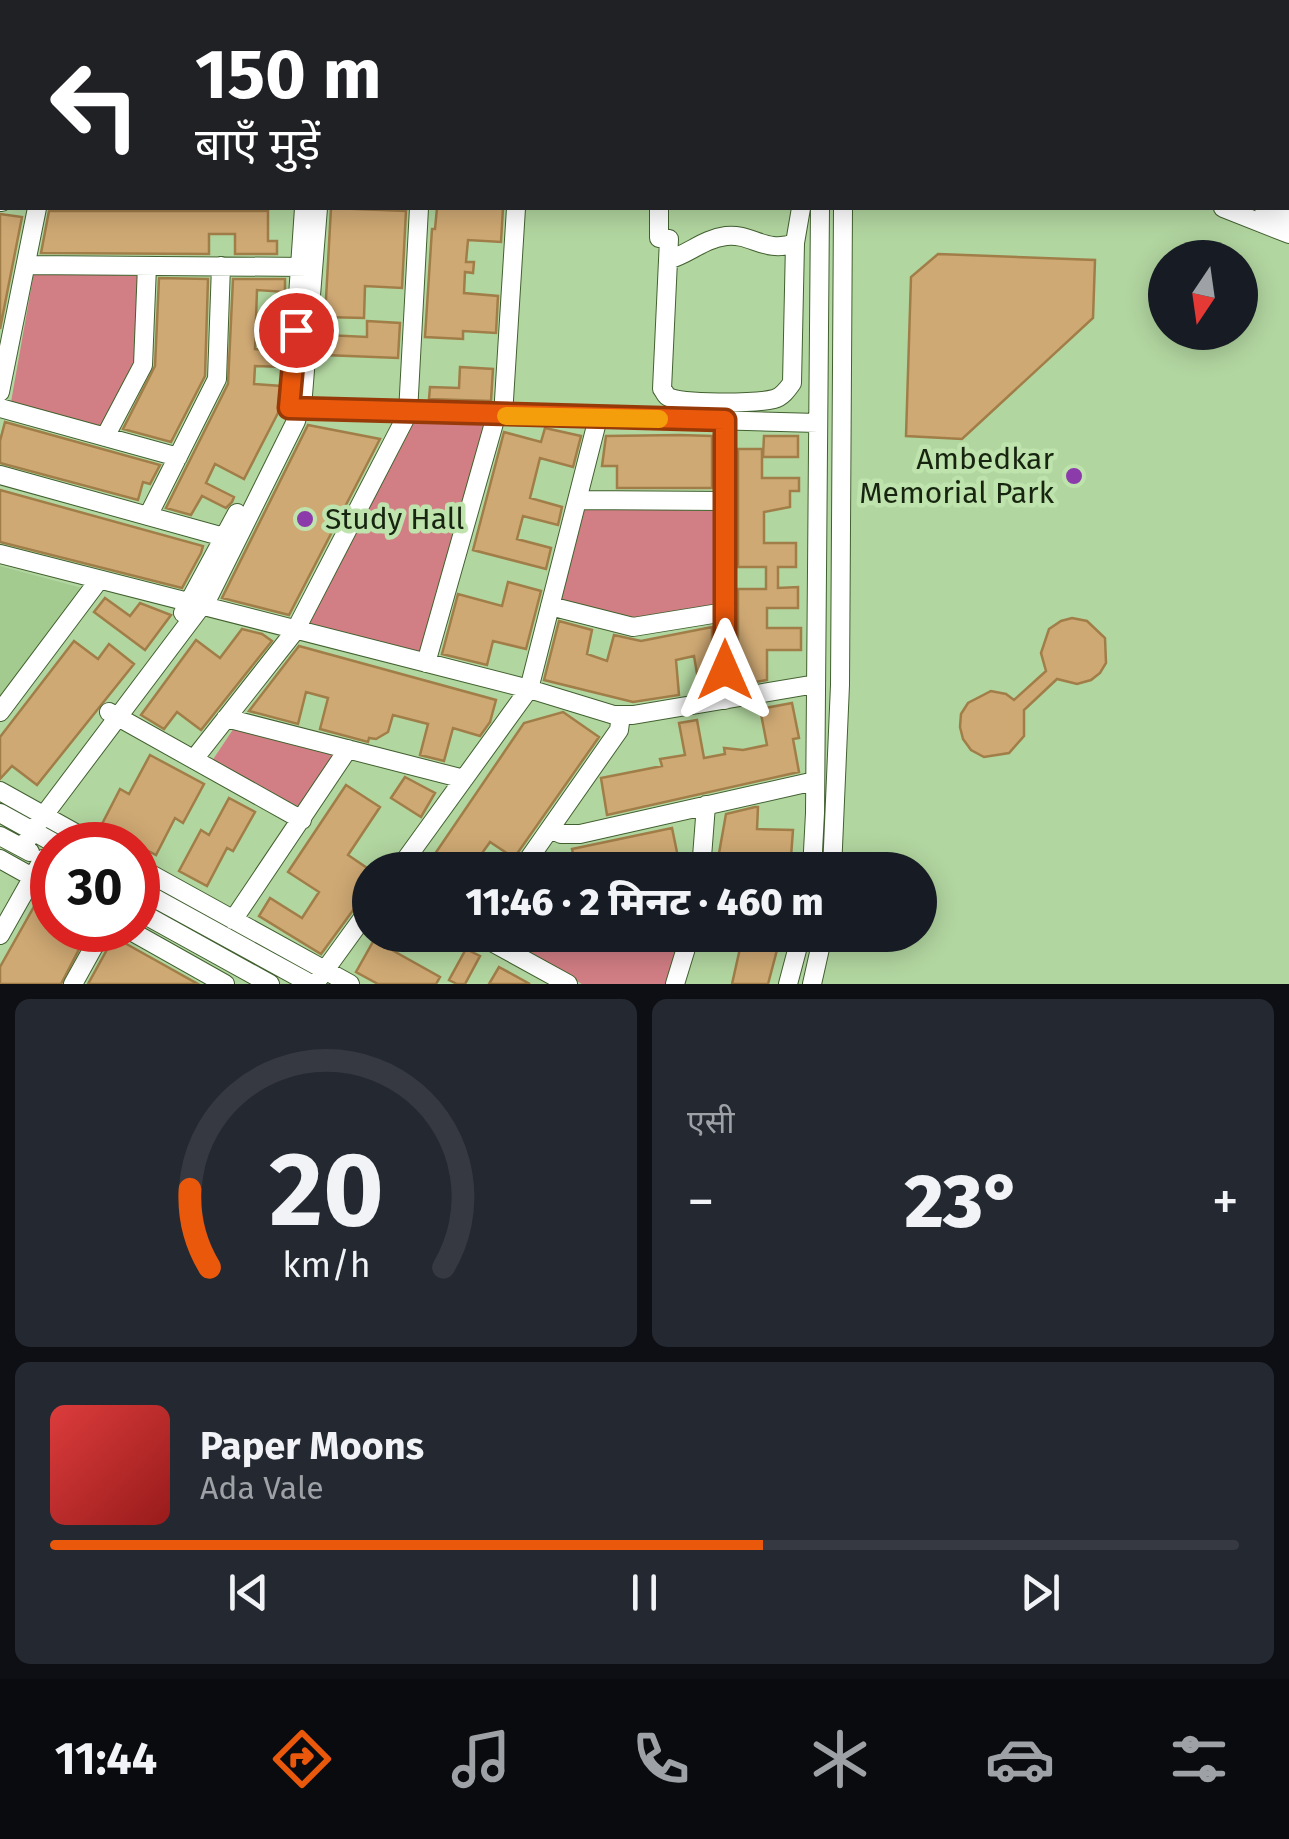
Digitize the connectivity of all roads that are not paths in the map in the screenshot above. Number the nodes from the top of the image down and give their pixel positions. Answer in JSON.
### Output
{"nodes":[{"id":1,"x":38,"y":210,"type":"edge"},
{"id":2,"x":304,"y":210,"type":"edge"},
{"id":3,"x":318,"y":210,"type":"edge"},
{"id":4,"x":419,"y":210,"type":"edge"},
{"id":5,"x":516,"y":210,"type":"edge"},
{"id":6,"x":659,"y":210,"type":"edge"},
{"id":7,"x":801,"y":210,"type":"edge"},
{"id":8,"x":820,"y":210,"type":"edge"},
{"id":9,"x":843,"y":210,"type":"edge"},
{"id":10,"x":1228,"y":210,"type":"edge"},
{"id":11,"x":1289,"y":234,"type":"edge"},
{"id":12,"x":795,"y":243,"type":"junction"},
{"id":13,"x":668,"y":260,"type":"junction"},
{"id":14,"x":26,"y":265,"type":"junction"},
{"id":15,"x":147,"y":266,"type":"junction"},
{"id":16,"x":221,"y":266,"type":"junction"},
{"id":17,"x":307,"y":267,"type":"junction"},
{"id":18,"x":795,"y":280,"type":"junction"},
{"id":19,"x":820,"y":280,"type":"junction"},
{"id":20,"x":0,"y":392,"type":"edge"},
{"id":21,"x":0,"y":408,"type":"edge"},
{"id":22,"x":294,"y":409,"type":"junction"},
{"id":23,"x":408,"y":413,"type":"junction"},
{"id":24,"x":499,"y":416,"type":"junction"},
{"id":25,"x":598,"y":418,"type":"junction"},
{"id":26,"x":725,"y":420,"type":"junction"},
{"id":27,"x":818,"y":422,"type":"junction"},
{"id":28,"x":105,"y":437,"type":"junction"},
{"id":29,"x":178,"y":457,"type":"junction"},
{"id":30,"x":0,"y":476,"type":"edge"},
{"id":31,"x":577,"y":500,"type":"junction"},
{"id":32,"x":725,"y":501,"type":"junction"},
{"id":33,"x":148,"y":516,"type":"junction"},
{"id":34,"x":230,"y":539,"type":"junction"},
{"id":35,"x":0,"y":554,"type":"edge"},
{"id":36,"x":99,"y":580,"type":"junction"},
{"id":37,"x":194,"y":606,"type":"junction"},
{"id":38,"x":550,"y":606,"type":"junction"},
{"id":39,"x":725,"y":612,"type":"junction"},
{"id":40,"x":295,"y":631,"type":"junction"},
{"id":41,"x":426,"y":664,"type":"junction"},
{"id":42,"x":816,"y":684,"type":"junction"},
{"id":43,"x":529,"y":689,"type":"junction"},
{"id":44,"x":725,"y":700,"type":"junction"},
{"id":45,"x":2,"y":706,"type":"edge"},
{"id":46,"x":114,"y":715,"type":"junction"},
{"id":47,"x":622,"y":716,"type":"junction"},
{"id":48,"x":226,"y":718,"type":"junction"},
{"id":49,"x":348,"y":749,"type":"junction"},
{"id":50,"x":194,"y":759,"type":"junction"},
{"id":51,"x":464,"y":779,"type":"junction"},
{"id":52,"x":816,"y":781,"type":"junction"},
{"id":53,"x":0,"y":792,"type":"edge"},
{"id":54,"x":706,"y":805,"type":"junction"},
{"id":55,"x":0,"y":813,"type":"edge"},
{"id":56,"x":302,"y":820,"type":"junction"},
{"id":57,"x":33,"y":821,"type":"junction"},
{"id":58,"x":550,"y":829,"type":"junction"},
{"id":59,"x":12,"y":842,"type":"edge"},
{"id":60,"x":411,"y":852,"type":"edge"},
{"id":61,"x":534,"y":852,"type":"edge"},
{"id":62,"x":702,"y":852,"type":"edge"},
{"id":63,"x":813,"y":852,"type":"edge"},
{"id":64,"x":833,"y":852,"type":"edge"},
{"id":65,"x":0,"y":859,"type":"edge"},
{"id":66,"x":30,"y":875,"type":"edge"},
{"id":67,"x":160,"y":879,"type":"edge"},
{"id":68,"x":30,"y":882,"type":"edge"},
{"id":69,"x":160,"y":900,"type":"edge"},
{"id":70,"x":233,"y":920,"type":"junction"},
{"id":71,"x":160,"y":923,"type":"edge"},
{"id":72,"x":352,"y":932,"type":"edge"},
{"id":73,"x":0,"y":935,"type":"edge"},
{"id":74,"x":160,"y":947,"type":"edge"},
{"id":75,"x":91,"y":952,"type":"edge"},
{"id":76,"x":510,"y":952,"type":"edge"},
{"id":77,"x":685,"y":952,"type":"edge"},
{"id":78,"x":796,"y":952,"type":"edge"},
{"id":79,"x":819,"y":952,"type":"edge"},
{"id":80,"x":317,"y":979,"type":"edge"},
{"id":81,"x":73,"y":984,"type":"edge"},
{"id":82,"x":225,"y":984,"type":"edge"},
{"id":83,"x":270,"y":984,"type":"edge"},
{"id":84,"x":350,"y":984,"type":"edge"},
{"id":85,"x":568,"y":984,"type":"edge"},
{"id":86,"x":675,"y":984,"type":"edge"},
{"id":87,"x":788,"y":984,"type":"edge"},
{"id":88,"x":812,"y":984,"type":"edge"}],
"edges":[{"from":1,"to":14,"type":"street"},
{"from":2,"to":17,"type":"street"},
{"from":3,"to":17,"type":"street"},
{"from":4,"to":23,"type":"street"},
{"from":5,"to":24,"type":"street"},
{"from":6,"to":13,"type":"street"},
{"from":7,"to":12,"type":"street"},
{"from":8,"to":19,"type":"street"},
{"from":9,"to":64,"type":"street"},
{"from":10,"to":11,"type":"street"},
{"from":12,"to":13,"type":"street"},
{"from":12,"to":18,"type":"street"},
{"from":13,"to":18,"type":"street"},
{"from":14,"to":15,"type":"street"},
{"from":14,"to":20,"type":"street"},
{"from":15,"to":16,"type":"street"},
{"from":15,"to":28,"type":"street"},
{"from":16,"to":17,"type":"street"},
{"from":16,"to":29,"type":"street"},
{"from":17,"to":22,"type":"street"},
{"from":18,"to":19,"type":"street"},
{"from":19,"to":27,"type":"street"},
{"from":21,"to":28,"type":"street"},
{"from":22,"to":23,"type":"street"},
{"from":22,"to":34,"type":"street"},
{"from":23,"to":24,"type":"street"},
{"from":23,"to":40,"type":"street"},
{"from":24,"to":25,"type":"street"},
{"from":24,"to":41,"type":"street"},
{"from":25,"to":26,"type":"street"},
{"from":25,"to":31,"type":"street"},
{"from":26,"to":27,"type":"street"},
{"from":26,"to":32,"type":"street"},
{"from":27,"to":42,"type":"street"},
{"from":28,"to":29,"type":"street"},
{"from":29,"to":33,"type":"street"},
{"from":30,"to":33,"type":"street"},
{"from":31,"to":32,"type":"street"},
{"from":31,"to":38,"type":"street"},
{"from":32,"to":39,"type":"street"},
{"from":33,"to":34,"type":"street"},
{"from":34,"to":37,"type":"street"},
{"from":35,"to":36,"type":"street"},
{"from":36,"to":37,"type":"street"},
{"from":36,"to":45,"type":"street"},
{"from":37,"to":40,"type":"street"},
{"from":37,"to":46,"type":"street"},
{"from":38,"to":39,"type":"street"},
{"from":38,"to":43,"type":"street"},
{"from":39,"to":44,"type":"street"},
{"from":40,"to":41,"type":"street"},
{"from":40,"to":48,"type":"street"},
{"from":41,"to":43,"type":"street"},
{"from":42,"to":44,"type":"street"},
{"from":42,"to":52,"type":"street"},
{"from":43,"to":47,"type":"street"},
{"from":43,"to":51,"type":"street"},
{"from":44,"to":47,"type":"street"},
{"from":46,"to":50,"type":"street"},
{"from":46,"to":57,"type":"street"},
{"from":47,"to":58,"type":"street"},
{"from":48,"to":49,"type":"street"},
{"from":48,"to":50,"type":"street"},
{"from":49,"to":51,"type":"street"},
{"from":49,"to":56,"type":"street"},
{"from":50,"to":56,"type":"street"},
{"from":51,"to":60,"type":"street"},
{"from":52,"to":54,"type":"street"},
{"from":52,"to":63,"type":"street"},
{"from":53,"to":57,"type":"street"},
{"from":54,"to":58,"type":"street"},
{"from":54,"to":62,"type":"street"},
{"from":55,"to":57,"type":"street"},
{"from":56,"to":70,"type":"street"},
{"from":57,"to":59,"type":"street"},
{"from":58,"to":61,"type":"street"},
{"from":65,"to":66,"type":"street"},
{"from":67,"to":70,"type":"street"},
{"from":68,"to":73,"type":"street"},
{"from":69,"to":80,"type":"street"},
{"from":70,"to":80,"type":"street"},
{"from":71,"to":83,"type":"street"},
{"from":72,"to":80,"type":"street"},
{"from":74,"to":82,"type":"street"},
{"from":75,"to":81,"type":"street"},
{"from":76,"to":85,"type":"street"},
{"from":77,"to":86,"type":"street"},
{"from":78,"to":87,"type":"street"},
{"from":79,"to":88,"type":"street"},
{"from":80,"to":84,"type":"street"}]}
